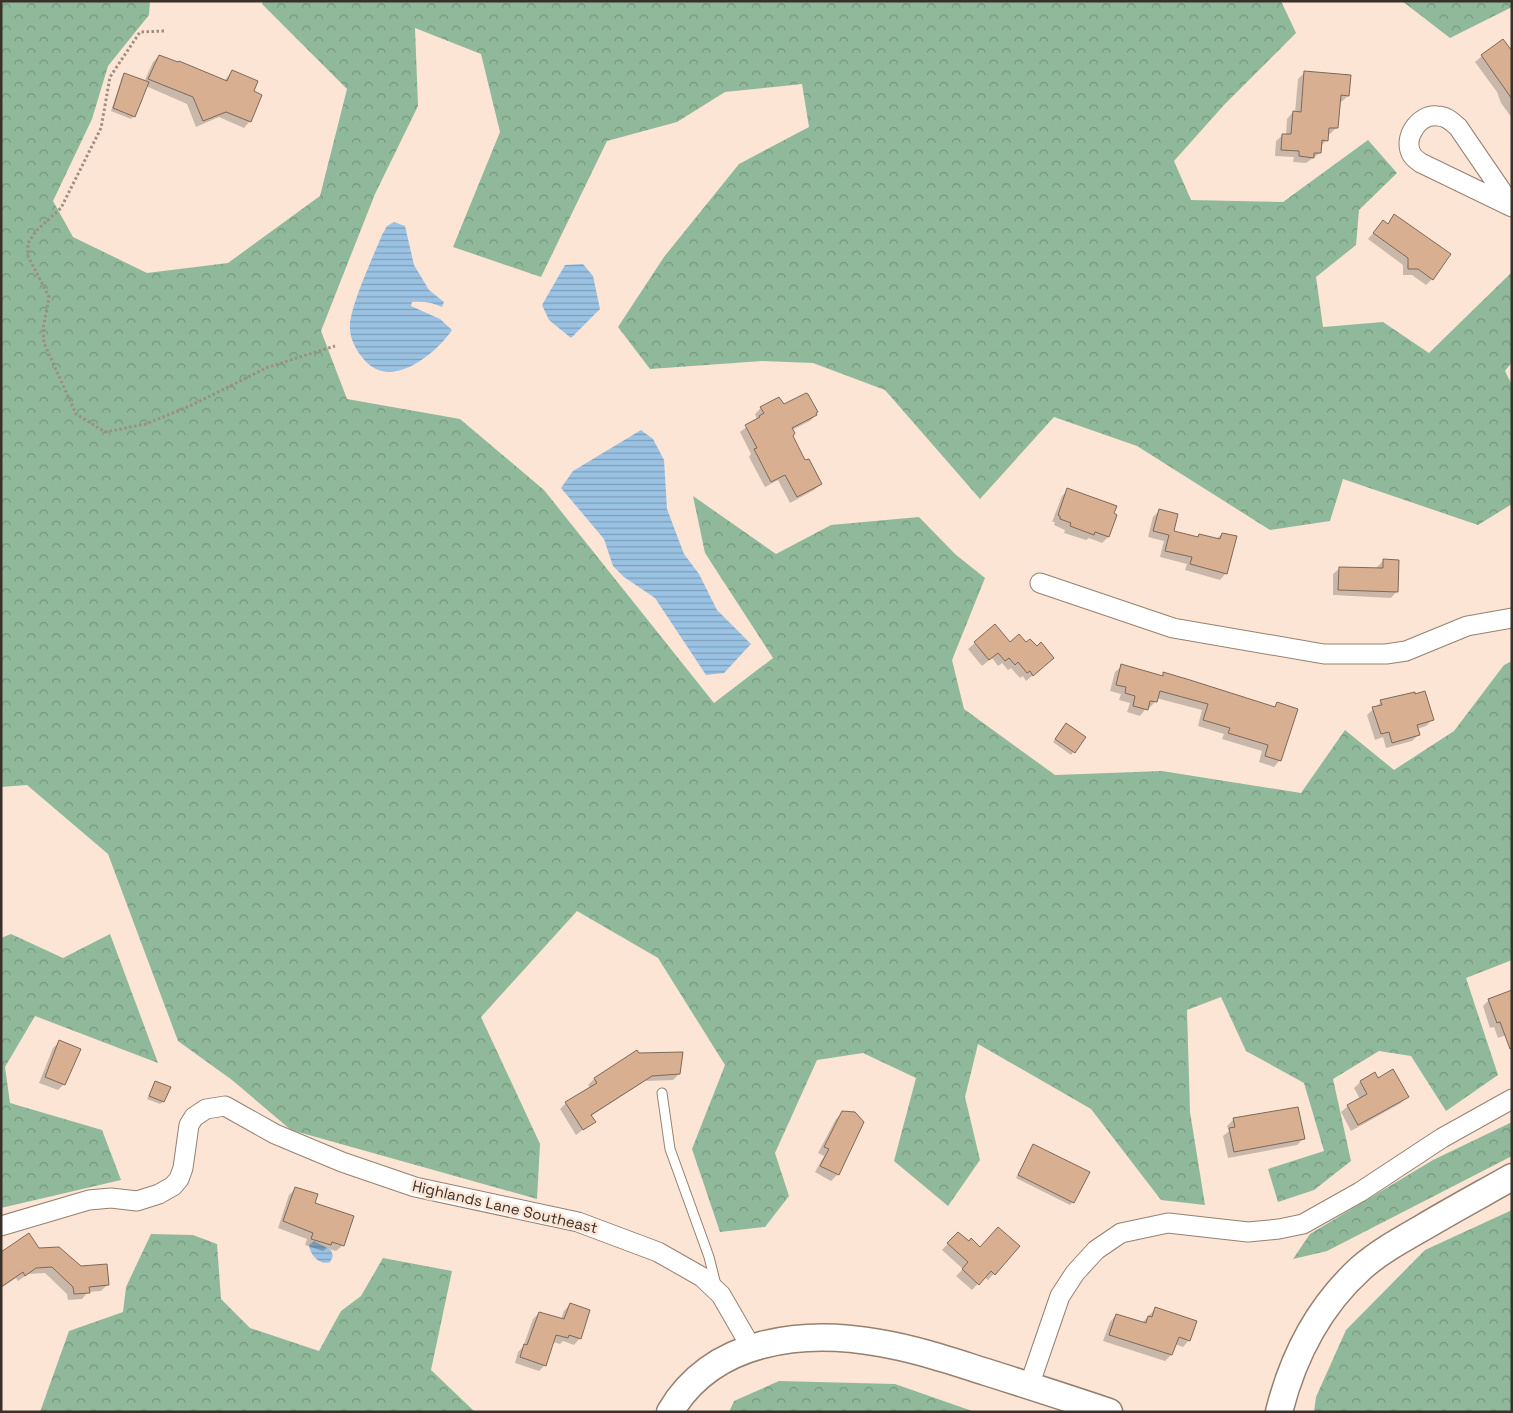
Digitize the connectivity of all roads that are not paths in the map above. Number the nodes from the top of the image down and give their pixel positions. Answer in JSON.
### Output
{"nodes":[{"id":1,"x":1512,"y":207,"type":"edge"},
{"id":2,"x":1040,"y":583,"type":"dead end"},
{"id":3,"x":1512,"y":618,"type":"edge"},
{"id":4,"x":662,"y":1094,"type":"dead end"},
{"id":5,"x":1512,"y":1099,"type":"edge"},
{"id":6,"x":1512,"y":1177,"type":"edge"},
{"id":7,"x":1,"y":1226,"type":"edge"},
{"id":8,"x":717,"y":1291,"type":"junction"},
{"id":9,"x":751,"y":1347,"type":"junction"},
{"id":10,"x":1029,"y":1386,"type":"junction"},
{"id":11,"x":670,"y":1412,"type":"edge"},
{"id":12,"x":1109,"y":1412,"type":"edge"},
{"id":13,"x":1278,"y":1412,"type":"edge"}],
"edges":[{"from":1,"to":1,"type":"street"},
{"from":2,"to":3,"type":"street"},
{"from":4,"to":8,"type":"lane"},
{"from":5,"to":10,"type":"street"},
{"from":6,"to":13,"type":"main road"},
{"from":7,"to":8,"type":"street","name":"Highlands Lane Southeast"},
{"from":8,"to":9,"type":"street","name":"Highlands Lane Southeast"},
{"from":9,"to":10,"type":"main road"},
{"from":9,"to":11,"type":"main road"},
{"from":10,"to":12,"type":"main road"}]}
